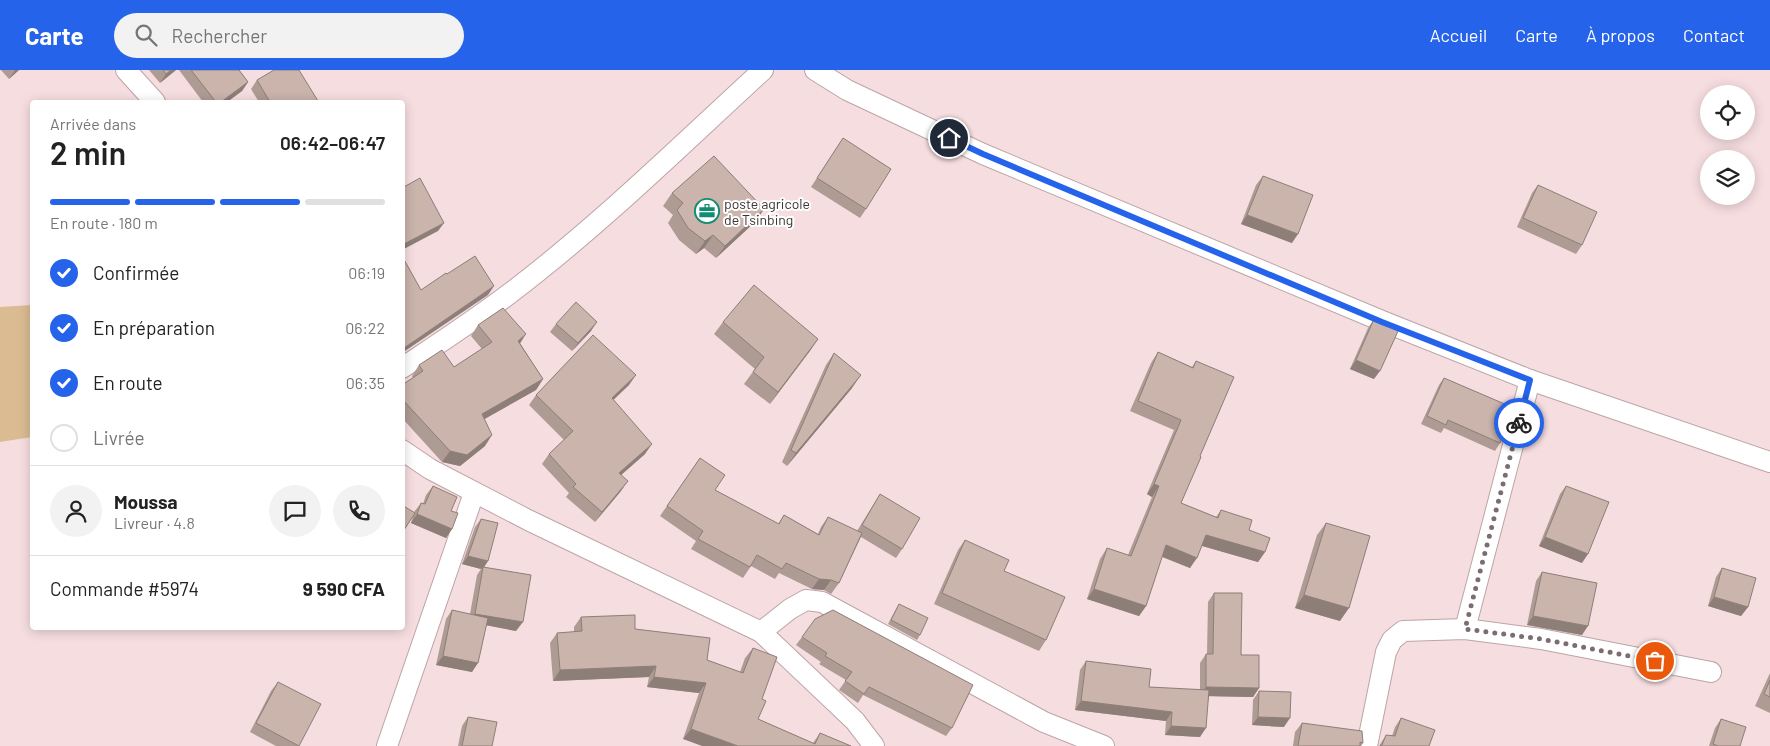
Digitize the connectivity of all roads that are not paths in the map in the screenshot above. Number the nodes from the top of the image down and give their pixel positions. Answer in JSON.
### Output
{"nodes":[{"id":1,"x":126,"y":70,"type":"edge"},
{"id":2,"x":763,"y":70,"type":"edge"},
{"id":3,"x":815,"y":70,"type":"edge"},
{"id":4,"x":153,"y":100,"type":"edge"},
{"id":5,"x":405,"y":366,"type":"edge"},
{"id":6,"x":1530,"y":380,"type":"junction"},
{"id":7,"x":405,"y":452,"type":"edge"},
{"id":8,"x":1770,"y":462,"type":"edge"},
{"id":9,"x":474,"y":493,"type":"junction"},
{"id":10,"x":1465,"y":629,"type":"junction"},
{"id":11,"x":761,"y":632,"type":"junction"},
{"id":12,"x":1711,"y":672,"type":"dead end"},
{"id":13,"x":387,"y":746,"type":"edge"},
{"id":14,"x":874,"y":746,"type":"edge"},
{"id":15,"x":1104,"y":746,"type":"edge"},
{"id":16,"x":1367,"y":746,"type":"edge"}],
"edges":[{"from":1,"to":4,"type":"street"},
{"from":2,"to":5,"type":"street"},
{"from":3,"to":6,"type":"street"},
{"from":6,"to":8,"type":"street"},
{"from":6,"to":10,"type":"street"},
{"from":7,"to":9,"type":"street"},
{"from":9,"to":11,"type":"street"},
{"from":9,"to":13,"type":"street"},
{"from":10,"to":12,"type":"street"},
{"from":10,"to":16,"type":"street"},
{"from":11,"to":14,"type":"street"},
{"from":11,"to":15,"type":"street"}]}
